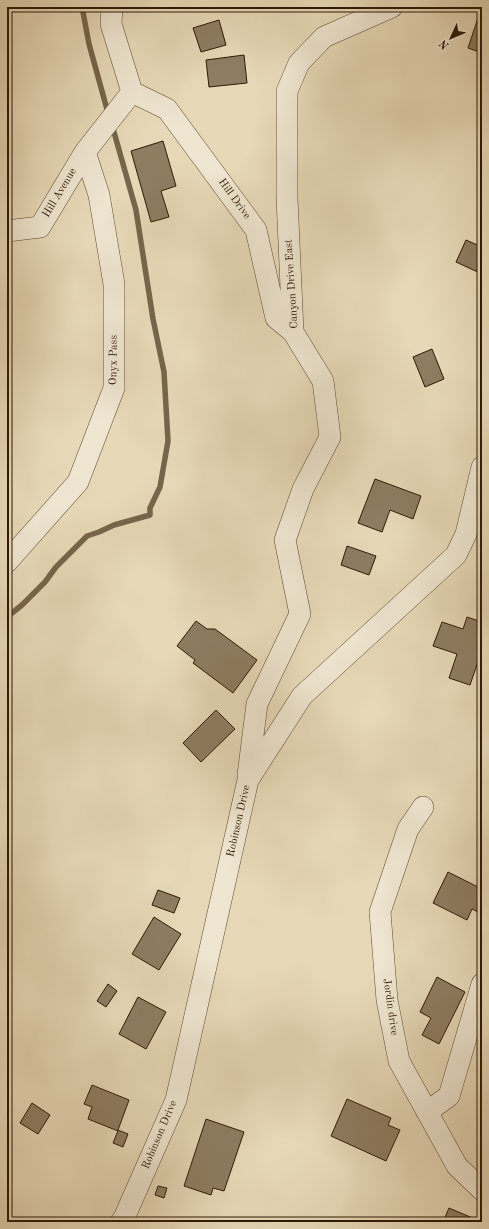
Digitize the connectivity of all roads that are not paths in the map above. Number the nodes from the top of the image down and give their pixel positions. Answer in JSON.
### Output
{"nodes":[{"id":1,"x":112,"y":7,"type":"edge"},
{"id":2,"x":392,"y":7,"type":"edge"},
{"id":3,"x":132,"y":92,"type":"junction"},
{"id":4,"x":85,"y":152,"type":"junction"},
{"id":5,"x":7,"y":231,"type":"edge"},
{"id":6,"x":294,"y":332,"type":"junction"},
{"id":7,"x":482,"y":467,"type":"edge"},
{"id":8,"x":7,"y":562,"type":"edge"},
{"id":9,"x":248,"y":780,"type":"junction"},
{"id":10,"x":423,"y":807,"type":"dead end"},
{"id":11,"x":482,"y":984,"type":"edge"},
{"id":12,"x":427,"y":1112,"type":"junction"},
{"id":13,"x":482,"y":1190,"type":"edge"},
{"id":14,"x":129,"y":1221,"type":"edge"}],
"edges":[{"from":1,"to":3,"type":"street"},
{"from":2,"to":6,"type":"street","name":"Canyon Drive East"},
{"from":3,"to":4,"type":"street"},
{"from":3,"to":6,"type":"street","name":"Hill Drive"},
{"from":4,"to":5,"type":"street","name":"Hill Avenue"},
{"from":4,"to":8,"type":"street","name":"Onyx Pass"},
{"from":6,"to":9,"type":"street","name":"Canyon Drive East"},
{"from":7,"to":9,"type":"street","name":"Robinson Drive"},
{"from":9,"to":14,"type":"street","name":"Robinson Drive"},
{"from":10,"to":12,"type":"street","name":"Jordin drive"},
{"from":11,"to":12,"type":"street"},
{"from":12,"to":13,"type":"street","name":"Jordin drive"}]}
